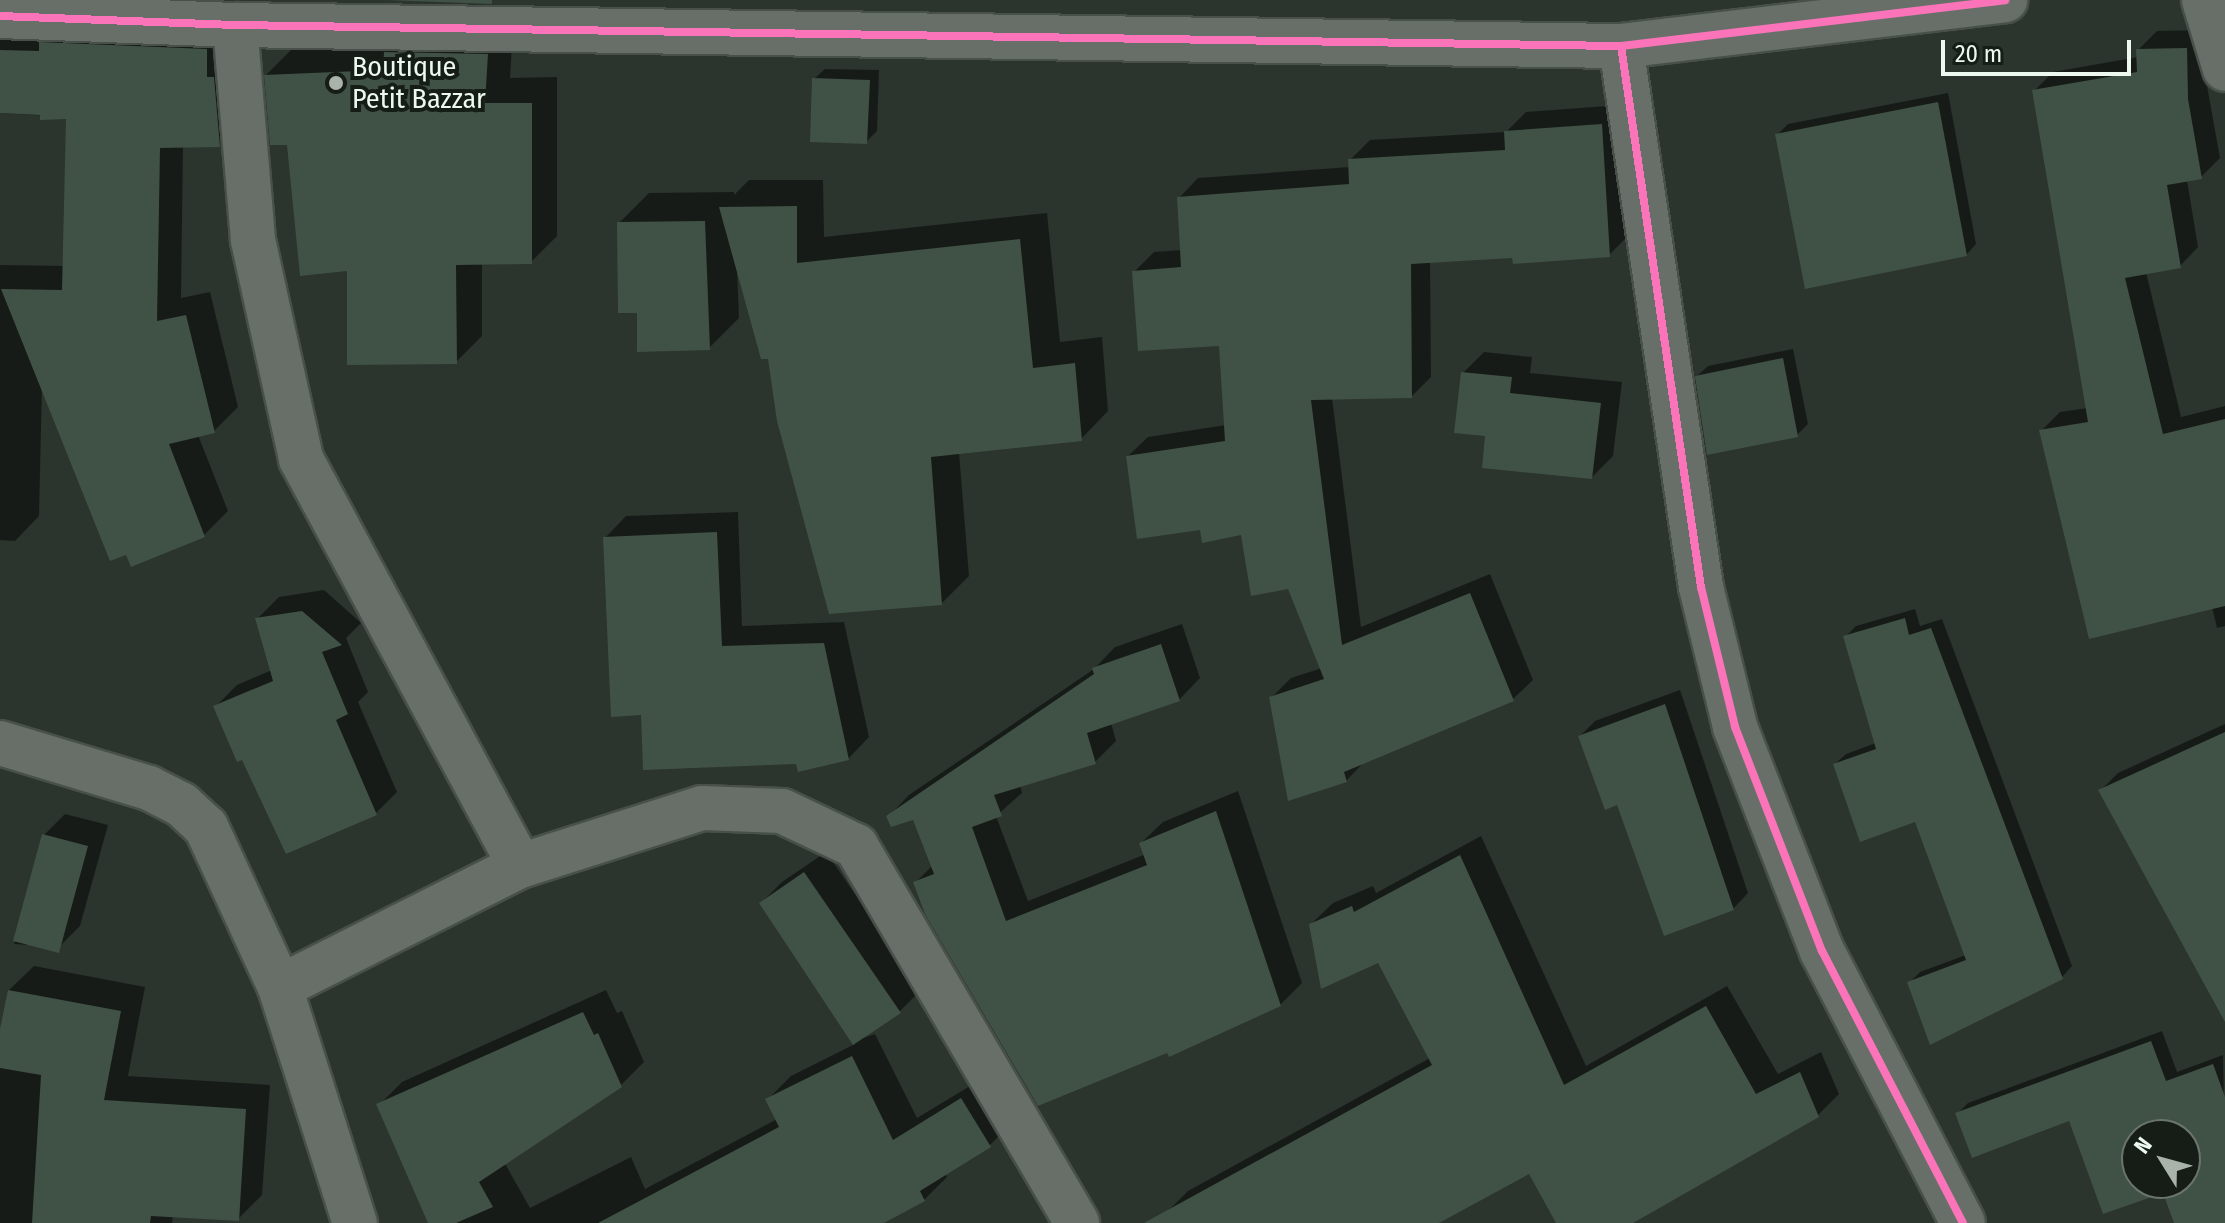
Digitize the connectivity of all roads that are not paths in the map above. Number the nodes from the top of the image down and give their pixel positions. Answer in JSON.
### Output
{"nodes":[{"id":1,"x":2005,"y":0,"type":"edge"},
{"id":2,"x":2204,"y":0,"type":"edge"},
{"id":3,"x":0,"y":16,"type":"edge"},
{"id":4,"x":256,"y":16,"type":"edge"},
{"id":5,"x":1621,"y":46,"type":"junction"},
{"id":6,"x":2225,"y":69,"type":"edge"},
{"id":7,"x":0,"y":743,"type":"edge"},
{"id":8,"x":520,"y":866,"type":"junction"},
{"id":9,"x":280,"y":987,"type":"junction"},
{"id":10,"x":355,"y":1223,"type":"edge"},
{"id":11,"x":1077,"y":1223,"type":"edge"},
{"id":12,"x":1963,"y":1223,"type":"edge"}],
"edges":[{"from":1,"to":5,"type":"street"},
{"from":2,"to":6,"type":"street"},
{"from":3,"to":4,"type":"street"},
{"from":4,"to":5,"type":"street"},
{"from":4,"to":8,"type":"street"},
{"from":5,"to":12,"type":"street"},
{"from":7,"to":9,"type":"street"},
{"from":8,"to":9,"type":"street"},
{"from":8,"to":11,"type":"street"},
{"from":9,"to":10,"type":"street"}]}
